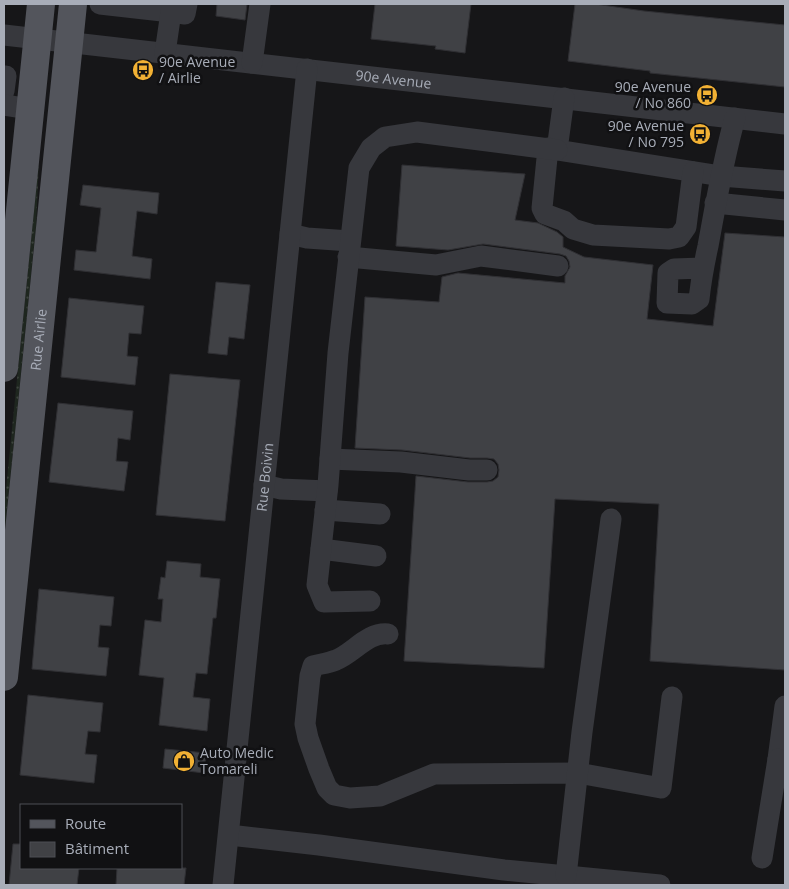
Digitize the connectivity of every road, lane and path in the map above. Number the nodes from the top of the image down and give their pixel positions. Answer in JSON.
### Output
{"nodes":[{"id":1,"x":41,"y":4,"type":"edge"},
{"id":2,"x":73,"y":4,"type":"edge"},
{"id":3,"x":100,"y":4,"type":"edge"},
{"id":4,"x":260,"y":4,"type":"edge"},
{"id":5,"x":179,"y":8,"type":"edge"},
{"id":6,"x":4,"y":35,"type":"edge"},
{"id":7,"x":38,"y":39,"type":"junction"},
{"id":8,"x":69,"y":42,"type":"junction"},
{"id":9,"x":166,"y":53,"type":"junction"},
{"id":10,"x":252,"y":63,"type":"junction"},
{"id":11,"x":307,"y":69,"type":"junction"},
{"id":12,"x":4,"y":76,"type":"edge"},
{"id":13,"x":4,"y":91,"type":"edge"},
{"id":14,"x":564,"y":98,"type":"junction"},
{"id":15,"x":17,"y":107,"type":"edge"},
{"id":16,"x":735,"y":118,"type":"junction"},
{"id":17,"x":785,"y":124,"type":"edge"},
{"id":18,"x":553,"y":149,"type":"junction"},
{"id":19,"x":693,"y":172,"type":"junction"},
{"id":20,"x":721,"y":176,"type":"junction"},
{"id":21,"x":785,"y":182,"type":"edge"},
{"id":22,"x":715,"y":203,"type":"junction"},
{"id":23,"x":785,"y":210,"type":"edge"},
{"id":24,"x":290,"y":234,"type":"junction"},
{"id":25,"x":10,"y":242,"type":"edge"},
{"id":26,"x":349,"y":249,"type":"junction"},
{"id":27,"x":558,"y":266,"type":"dead end"},
{"id":28,"x":702,"y":268,"type":"dead end"},
{"id":29,"x":4,"y":368,"type":"edge"},
{"id":30,"x":330,"y":459,"type":"junction"},
{"id":31,"x":487,"y":470,"type":"dead end"},
{"id":32,"x":264,"y":485,"type":"junction"},
{"id":33,"x":326,"y":500,"type":"junction"},
{"id":34,"x":380,"y":514,"type":"dead end"},
{"id":35,"x":610,"y":519,"type":"dead end"},
{"id":36,"x":321,"y":549,"type":"junction"},
{"id":37,"x":376,"y":556,"type":"dead end"},
{"id":38,"x":370,"y":601,"type":"dead end"},
{"id":39,"x":388,"y":634,"type":"dead end"},
{"id":40,"x":4,"y":677,"type":"edge"},
{"id":41,"x":672,"y":697,"type":"dead end"},
{"id":42,"x":785,"y":706,"type":"edge"},
{"id":43,"x":782,"y":760,"type":"edge"},
{"id":44,"x":578,"y":774,"type":"junction"},
{"id":45,"x":228,"y":835,"type":"junction"},
{"id":46,"x":762,"y":858,"type":"dead end"},
{"id":47,"x":566,"y":876,"type":"junction"},
{"id":48,"x":223,"y":885,"type":"edge"},
{"id":49,"x":660,"y":885,"type":"edge"}],
"edges":[{"from":1,"to":7,"type":"main road"},
{"from":2,"to":8,"type":"main road","name":"Rue Airlie"},
{"from":3,"to":5,"type":"street"},
{"from":4,"to":10,"type":"street"},
{"from":5,"to":9,"type":"street"},
{"from":6,"to":7,"type":"street","name":"90e Avenue"},
{"from":7,"to":8,"type":"street","name":"90e Avenue"},
{"from":7,"to":15,"type":"main road"},
{"from":8,"to":9,"type":"street","name":"90e Avenue"},
{"from":8,"to":40,"type":"main road","name":"Rue Airlie"},
{"from":9,"to":10,"type":"street","name":"90e Avenue"},
{"from":10,"to":11,"type":"street","name":"90e Avenue"},
{"from":11,"to":14,"type":"street","name":"90e Avenue"},
{"from":11,"to":24,"type":"street","name":"Rue Boivin"},
{"from":12,"to":13,"type":"street"},
{"from":14,"to":16,"type":"street","name":"90e Avenue"},
{"from":14,"to":18,"type":"street"},
{"from":15,"to":25,"type":"main road"},
{"from":16,"to":17,"type":"street","name":"90e Avenue"},
{"from":16,"to":20,"type":"street"},
{"from":18,"to":19,"type":"street"},
{"from":18,"to":19,"type":"street"},
{"from":18,"to":26,"type":"street"},
{"from":19,"to":20,"type":"street"},
{"from":20,"to":21,"type":"street"},
{"from":20,"to":22,"type":"street"},
{"from":22,"to":23,"type":"street"},
{"from":22,"to":28,"type":"street"},
{"from":24,"to":26,"type":"street"},
{"from":24,"to":32,"type":"street","name":"Rue Boivin"},
{"from":25,"to":29,"type":"main road"},
{"from":26,"to":27,"type":"street"},
{"from":26,"to":30,"type":"street"},
{"from":30,"to":31,"type":"street"},
{"from":30,"to":33,"type":"street"},
{"from":32,"to":33,"type":"street"},
{"from":32,"to":45,"type":"street","name":"Rue Boivin"},
{"from":33,"to":34,"type":"street"},
{"from":33,"to":36,"type":"street"},
{"from":35,"to":44,"type":"street"},
{"from":36,"to":37,"type":"street"},
{"from":36,"to":38,"type":"street"},
{"from":39,"to":44,"type":"street"},
{"from":41,"to":44,"type":"street"},
{"from":42,"to":43,"type":"street"},
{"from":43,"to":46,"type":"street"},
{"from":44,"to":47,"type":"street"},
{"from":45,"to":47,"type":"street"},
{"from":45,"to":48,"type":"street","name":"Rue Boivin"},
{"from":47,"to":49,"type":"street"}]}
